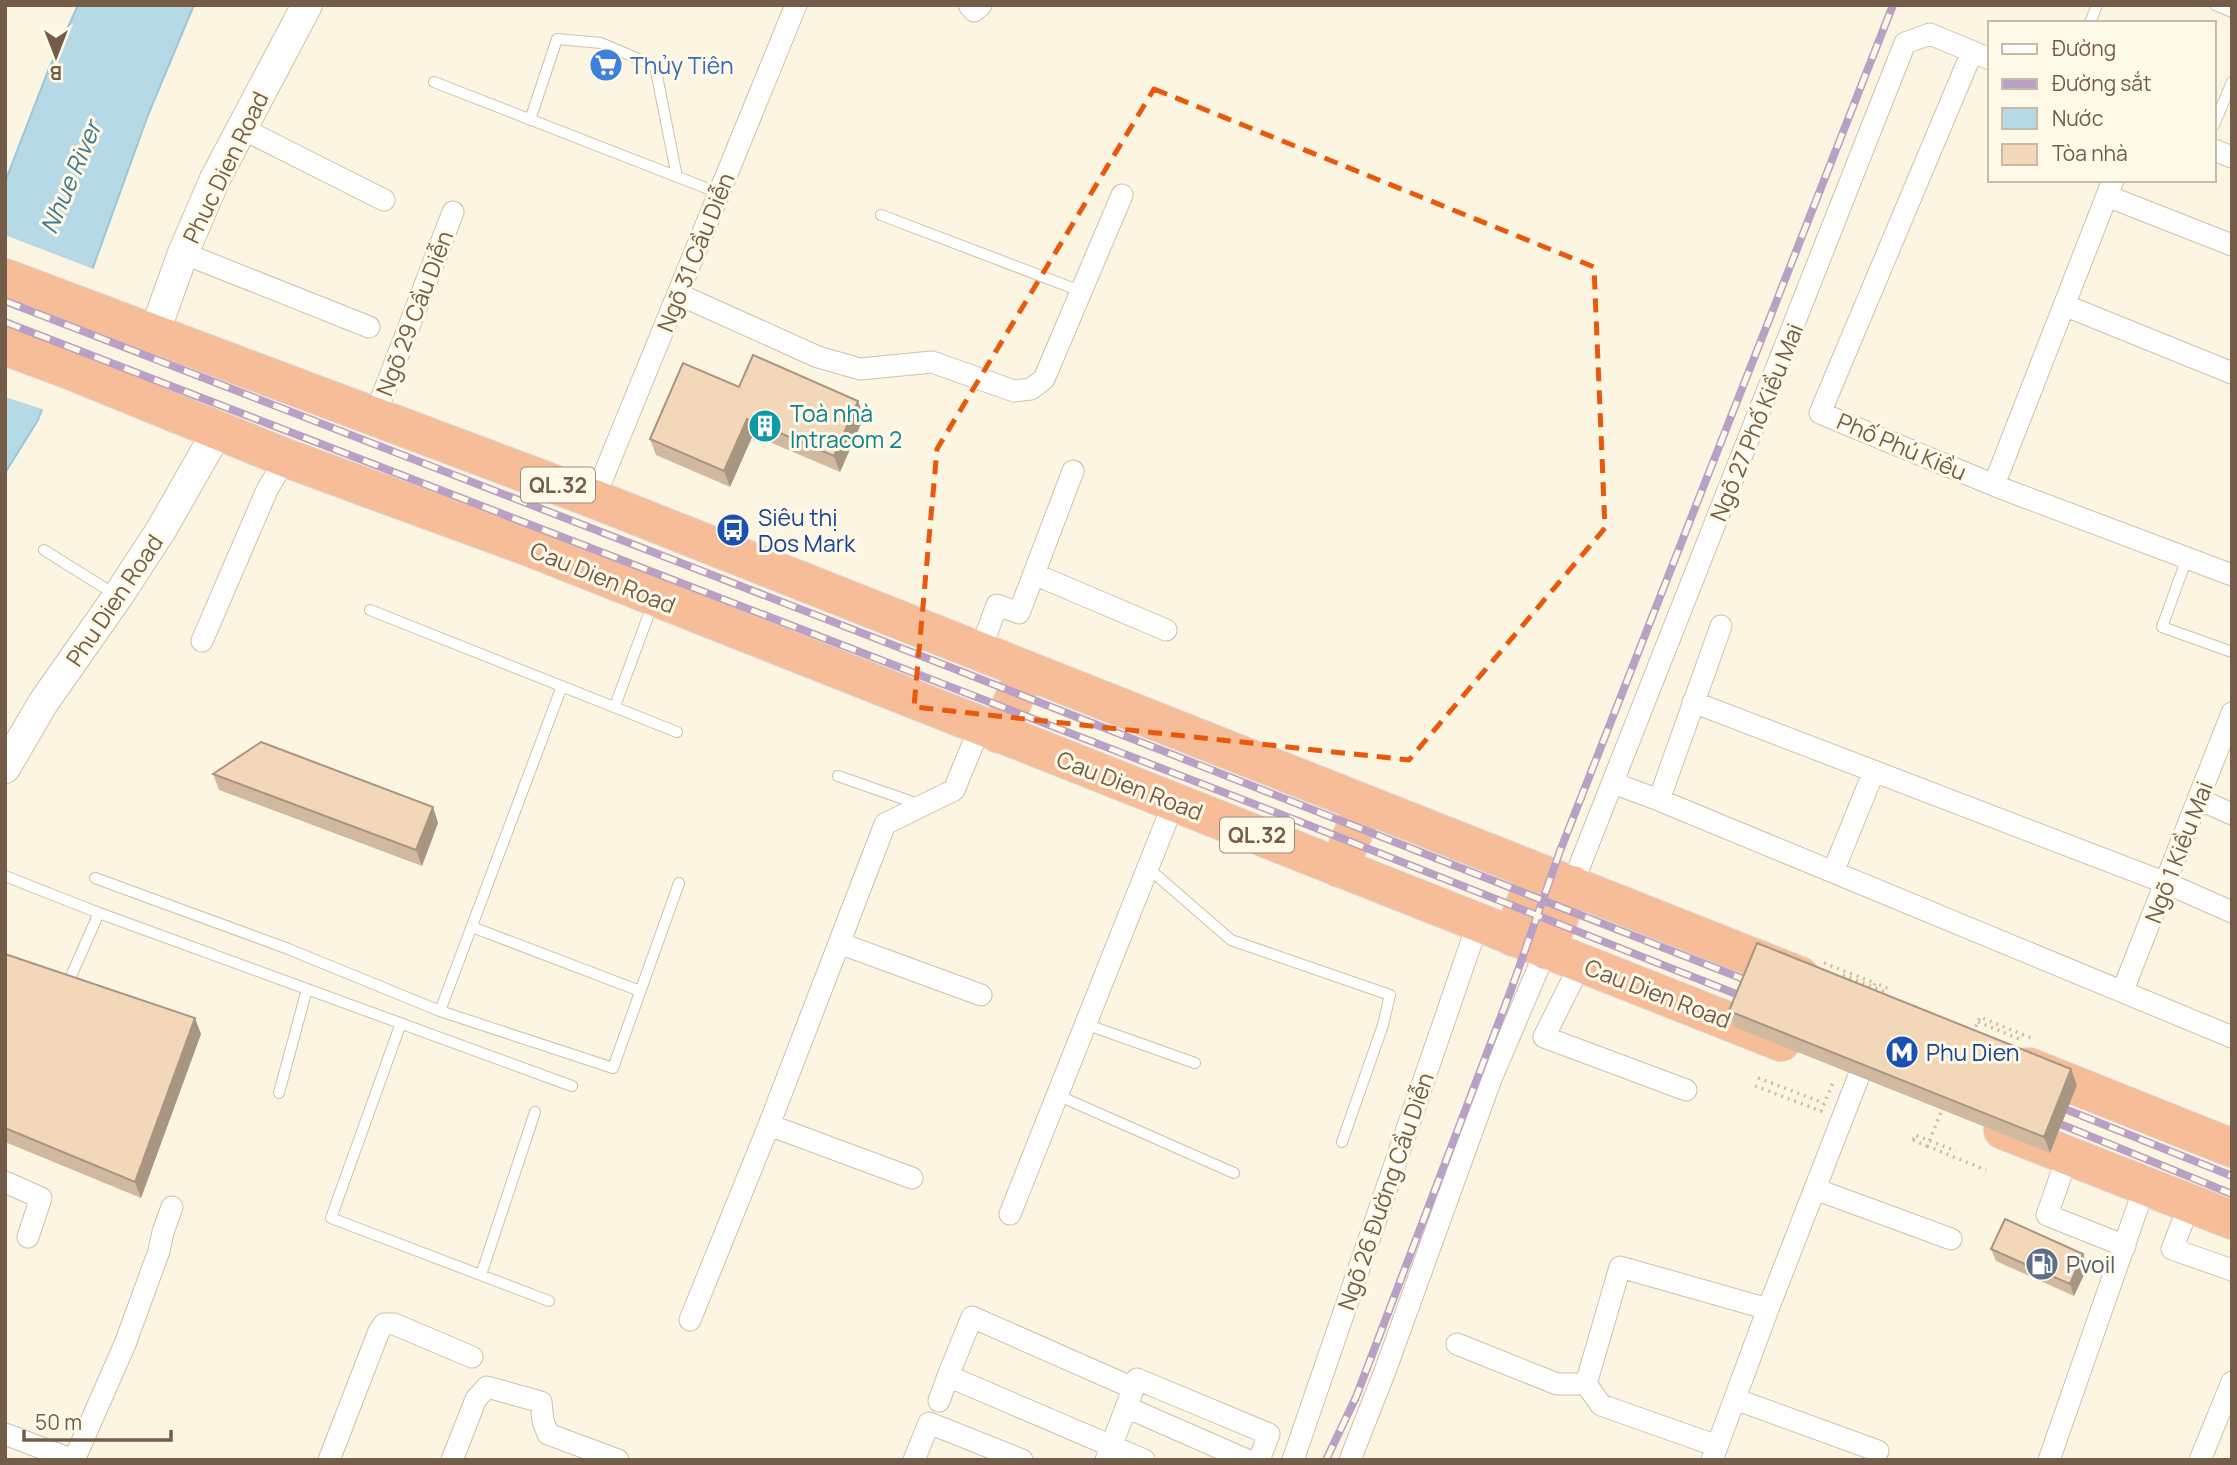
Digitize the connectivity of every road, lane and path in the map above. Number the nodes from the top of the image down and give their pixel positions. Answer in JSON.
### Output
{"nodes":[{"id":1,"x":307,"y":5,"type":"edge"},
{"id":2,"x":796,"y":5,"type":"edge"},
{"id":3,"x":968,"y":5,"type":"edge"},
{"id":4,"x":982,"y":5,"type":"edge"},
{"id":5,"x":2215,"y":5,"type":"edge"},
{"id":6,"x":2232,"y":12,"type":"edge"},
{"id":7,"x":1981,"y":55,"type":"edge"},
{"id":8,"x":434,"y":82,"type":"dead end"},
{"id":9,"x":2232,"y":82,"type":"edge"},
{"id":10,"x":530,"y":120,"type":"junction"},
{"id":11,"x":2216,"y":120,"type":"edge"},
{"id":12,"x":241,"y":128,"type":"junction"},
{"id":13,"x":677,"y":177,"type":"junction"},
{"id":14,"x":2110,"y":188,"type":"edge"},
{"id":15,"x":719,"y":193,"type":"junction"},
{"id":16,"x":1122,"y":195,"type":"dead end"},
{"id":17,"x":384,"y":200,"type":"dead end"},
{"id":18,"x":453,"y":212,"type":"dead end"},
{"id":19,"x":881,"y":215,"type":"dead end"},
{"id":20,"x":2232,"y":245,"type":"edge"},
{"id":21,"x":183,"y":253,"type":"junction"},
{"id":22,"x":5,"y":278,"type":"edge"},
{"id":23,"x":1083,"y":292,"type":"junction"},
{"id":24,"x":678,"y":294,"type":"junction"},
{"id":25,"x":2064,"y":305,"type":"junction"},
{"id":26,"x":369,"y":327,"type":"dead end"},
{"id":27,"x":154,"y":334,"type":"junction"},
{"id":28,"x":5,"y":346,"type":"edge"},
{"id":29,"x":2232,"y":373,"type":"edge"},
{"id":30,"x":374,"y":415,"type":"junction"},
{"id":31,"x":218,"y":430,"type":"junction"},
{"id":32,"x":286,"y":457,"type":"junction"},
{"id":33,"x":1073,"y":471,"type":"dead end"},
{"id":34,"x":1994,"y":485,"type":"junction"},
{"id":35,"x":594,"y":499,"type":"junction"},
{"id":36,"x":44,"y":550,"type":"dead end"},
{"id":37,"x":2187,"y":558,"type":"junction"},
{"id":38,"x":1034,"y":575,"type":"junction"},
{"id":39,"x":2232,"y":575,"type":"edge"},
{"id":40,"x":118,"y":596,"type":"junction"},
{"id":41,"x":656,"y":597,"type":"junction"},
{"id":42,"x":370,"y":610,"type":"dead end"},
{"id":43,"x":1721,"y":626,"type":"dead end"},
{"id":44,"x":1166,"y":630,"type":"dead end"},
{"id":45,"x":202,"y":641,"type":"dead end"},
{"id":46,"x":980,"y":651,"type":"junction"},
{"id":47,"x":2232,"y":652,"type":"edge"},
{"id":48,"x":1026,"y":670,"type":"junction"},
{"id":49,"x":562,"y":686,"type":"junction"},
{"id":50,"x":1693,"y":702,"type":"junction"},
{"id":51,"x":615,"y":706,"type":"junction"},
{"id":52,"x":2232,"y":713,"type":"edge"},
{"id":53,"x":990,"y":731,"type":"junction"},
{"id":54,"x":677,"y":732,"type":"dead end"},
{"id":55,"x":5,"y":768,"type":"edge"},
{"id":56,"x":1874,"y":771,"type":"junction"},
{"id":57,"x":838,"y":776,"type":"dead end"},
{"id":58,"x":1613,"y":783,"type":"junction"},
{"id":59,"x":2198,"y":799,"type":"junction"},
{"id":60,"x":1659,"y":800,"type":"junction"},
{"id":61,"x":1174,"y":802,"type":"junction"},
{"id":62,"x":1365,"y":804,"type":"junction"},
{"id":63,"x":921,"y":805,"type":"junction"},
{"id":64,"x":2232,"y":814,"type":"edge"},
{"id":65,"x":1147,"y":867,"type":"junction"},
{"id":66,"x":1339,"y":868,"type":"junction"},
{"id":67,"x":1537,"y":872,"type":"junction"},
{"id":68,"x":1833,"y":872,"type":"junction"},
{"id":69,"x":5,"y":876,"type":"edge"},
{"id":70,"x":95,"y":878,"type":"dead end"},
{"id":71,"x":679,"y":883,"type":"dead end"},
{"id":72,"x":2166,"y":883,"type":"junction"},
{"id":73,"x":1572,"y":885,"type":"junction"},
{"id":74,"x":2232,"y":912,"type":"edge"},
{"id":75,"x":99,"y":913,"type":"junction"},
{"id":76,"x":1478,"y":923,"type":"junction"},
{"id":77,"x":472,"y":927,"type":"junction"},
{"id":78,"x":839,"y":943,"type":"junction"},
{"id":79,"x":1547,"y":950,"type":"junction"},
{"id":80,"x":1812,"y":958,"type":"dead end"},
{"id":81,"x":72,"y":974,"type":"edge"},
{"id":82,"x":1875,"y":983,"type":"junction"},
{"id":83,"x":307,"y":989,"type":"junction"},
{"id":84,"x":1849,"y":989,"type":"junction"},
{"id":85,"x":2123,"y":990,"type":"junction"},
{"id":86,"x":640,"y":991,"type":"junction"},
{"id":87,"x":981,"y":995,"type":"dead end"},
{"id":88,"x":440,"y":1012,"type":"junction"},
{"id":89,"x":401,"y":1023,"type":"junction"},
{"id":90,"x":1085,"y":1024,"type":"junction"},
{"id":91,"x":2232,"y":1037,"type":"edge"},
{"id":92,"x":2009,"y":1045,"type":"junction"},
{"id":93,"x":1195,"y":1063,"type":"dead end"},
{"id":94,"x":1832,"y":1066,"type":"junction"},
{"id":95,"x":1758,"y":1078,"type":"dead end"},
{"id":96,"x":572,"y":1086,"type":"dead end"},
{"id":97,"x":1755,"y":1086,"type":"dead end"},
{"id":98,"x":1897,"y":1088,"type":"edge"},
{"id":99,"x":1686,"y":1090,"type":"dead end"},
{"id":100,"x":279,"y":1093,"type":"dead end"},
{"id":101,"x":1057,"y":1095,"type":"junction"},
{"id":102,"x":1824,"y":1103,"type":"junction"},
{"id":103,"x":534,"y":1112,"type":"dead end"},
{"id":104,"x":769,"y":1125,"type":"junction"},
{"id":105,"x":1956,"y":1126,"type":"junction"},
{"id":106,"x":1342,"y":1142,"type":"dead end"},
{"id":107,"x":1927,"y":1146,"type":"junction"},
{"id":108,"x":2232,"y":1149,"type":"edge"},
{"id":109,"x":2068,"y":1156,"type":"junction"},
{"id":110,"x":1986,"y":1170,"type":"dead end"},
{"id":111,"x":1234,"y":1173,"type":"dead end"},
{"id":112,"x":912,"y":1178,"type":"dead end"},
{"id":113,"x":5,"y":1182,"type":"edge"},
{"id":114,"x":2145,"y":1186,"type":"junction"},
{"id":115,"x":1815,"y":1189,"type":"junction"},
{"id":116,"x":2190,"y":1203,"type":"junction"},
{"id":117,"x":172,"y":1207,"type":"dead end"},
{"id":118,"x":1010,"y":1214,"type":"dead end"},
{"id":119,"x":2232,"y":1220,"type":"edge"},
{"id":120,"x":28,"y":1237,"type":"dead end"},
{"id":121,"x":1951,"y":1239,"type":"dead end"},
{"id":122,"x":2125,"y":1246,"type":"junction"},
{"id":123,"x":2232,"y":1270,"type":"edge"},
{"id":124,"x":481,"y":1275,"type":"junction"},
{"id":125,"x":549,"y":1301,"type":"dead end"},
{"id":126,"x":1768,"y":1309,"type":"junction"},
{"id":127,"x":690,"y":1320,"type":"dead end"},
{"id":128,"x":1457,"y":1344,"type":"dead end"},
{"id":129,"x":472,"y":1357,"type":"dead end"},
{"id":130,"x":948,"y":1376,"type":"junction"},
{"id":131,"x":2232,"y":1382,"type":"edge"},
{"id":132,"x":1586,"y":1384,"type":"junction"},
{"id":133,"x":1129,"y":1398,"type":"junction"},
{"id":134,"x":1735,"y":1399,"type":"junction"},
{"id":135,"x":939,"y":1401,"type":"dead end"},
{"id":136,"x":2226,"y":1414,"type":"edge"},
{"id":137,"x":5,"y":1434,"type":"edge"},
{"id":138,"x":1878,"y":1451,"type":"dead end"},
{"id":139,"x":1109,"y":1453,"type":"edge"},
{"id":140,"x":1715,"y":1453,"type":"edge"},
{"id":141,"x":604,"y":1457,"type":"edge"},
{"id":142,"x":73,"y":1460,"type":"edge"},
{"id":143,"x":329,"y":1460,"type":"edge"},
{"id":144,"x":452,"y":1460,"type":"edge"},
{"id":145,"x":915,"y":1460,"type":"edge"},
{"id":146,"x":1022,"y":1460,"type":"edge"},
{"id":147,"x":1144,"y":1460,"type":"edge"},
{"id":148,"x":1247,"y":1460,"type":"edge"},
{"id":149,"x":1259,"y":1460,"type":"edge"},
{"id":150,"x":1293,"y":1460,"type":"edge"},
{"id":151,"x":1350,"y":1460,"type":"edge"},
{"id":152,"x":2049,"y":1460,"type":"edge"},
{"id":153,"x":2200,"y":1460,"type":"edge"}],
"edges":[{"from":1,"to":12,"type":"street","name":"Phuc Dien Road"},
{"from":2,"to":15,"type":"street","name":"Ngõ 31 Cầu Diễn"},
{"from":3,"to":4,"type":"street"},
{"from":5,"to":6,"type":"lane"},
{"from":7,"to":34,"type":"street","name":"Phố Phú Kiều"},
{"from":7,"to":58,"type":"street","name":"Ngõ 27 Phố Kiều Mai"},
{"from":8,"to":10,"type":"lane"},
{"from":9,"to":11,"type":"lane"},
{"from":10,"to":13,"type":"lane"},
{"from":10,"to":13,"type":"lane"},
{"from":12,"to":17,"type":"street"},
{"from":12,"to":21,"type":"street","name":"Phuc Dien Road"},
{"from":13,"to":15,"type":"lane"},
{"from":14,"to":20,"type":"street"},
{"from":14,"to":25,"type":"street"},
{"from":15,"to":24,"type":"street","name":"Ngõ 31 Cầu Diễn"},
{"from":16,"to":23,"type":"street"},
{"from":18,"to":30,"type":"street","name":"Ngõ 29 Cầu Diễn"},
{"from":19,"to":23,"type":"lane"},
{"from":21,"to":26,"type":"street"},
{"from":21,"to":27,"type":"street","name":"Phuc Dien Road"},
{"from":22,"to":27,"type":"highway","number":"QL.32"},
{"from":23,"to":24,"type":"street"},
{"from":24,"to":35,"type":"street","name":"Ngõ 31 Cầu Diễn"},
{"from":25,"to":29,"type":"street"},
{"from":25,"to":34,"type":"street"},
{"from":27,"to":30,"type":"highway","number":"QL.32"},
{"from":28,"to":31,"type":"highway","name":"Cau Dien Road","number":"QL.32"},
{"from":30,"to":35,"type":"highway","number":"QL.32"},
{"from":31,"to":32,"type":"highway","name":"Cau Dien Road","number":"QL.32"},
{"from":31,"to":40,"type":"street","name":"Phu Dien Road"},
{"from":32,"to":41,"type":"highway","name":"Cau Dien Road","number":"QL.32"},
{"from":32,"to":45,"type":"street"},
{"from":33,"to":38,"type":"street"},
{"from":34,"to":37,"type":"street","name":"Phố Phú Kiều"},
{"from":35,"to":46,"type":"highway","number":"QL.32"},
{"from":36,"to":40,"type":"lane"},
{"from":37,"to":39,"type":"street","name":"Phố Phú Kiều"},
{"from":37,"to":47,"type":"lane"},
{"from":38,"to":44,"type":"street"},
{"from":38,"to":46,"type":"street"},
{"from":40,"to":55,"type":"street","name":"Phu Dien Road"},
{"from":41,"to":51,"type":"lane"},
{"from":41,"to":53,"type":"highway","name":"Cau Dien Road","number":"QL.32"},
{"from":42,"to":49,"type":"lane"},
{"from":43,"to":50,"type":"street"},
{"from":46,"to":48,"type":"highway","number":"QL.32"},
{"from":48,"to":53,"type":"highway"},
{"from":48,"to":62,"type":"highway","number":"QL.32"},
{"from":49,"to":51,"type":"lane"},
{"from":49,"to":77,"type":"lane"},
{"from":50,"to":56,"type":"street"},
{"from":50,"to":60,"type":"street"},
{"from":51,"to":54,"type":"lane"},
{"from":52,"to":59,"type":"street","name":"Ngõ 1 Kiều Mai"},
{"from":53,"to":61,"type":"highway","name":"Cau Dien Road","number":"QL.32"},
{"from":53,"to":63,"type":"street"},
{"from":56,"to":68,"type":"street"},
{"from":56,"to":72,"type":"street"},
{"from":57,"to":63,"type":"lane"},
{"from":58,"to":60,"type":"street"},
{"from":58,"to":73,"type":"street","name":"Ngõ 27 Phố Kiều Mai"},
{"from":59,"to":64,"type":"street"},
{"from":59,"to":72,"type":"street","name":"Ngõ 1 Kiều Mai"},
{"from":60,"to":68,"type":"street"},
{"from":61,"to":65,"type":"street"},
{"from":61,"to":66,"type":"highway","name":"Cau Dien Road","number":"QL.32"},
{"from":62,"to":66,"type":"highway"},
{"from":62,"to":67,"type":"highway","number":"QL.32"},
{"from":63,"to":78,"type":"street"},
{"from":65,"to":90,"type":"street"},
{"from":65,"to":106,"type":"lane"},
{"from":66,"to":76,"type":"highway","name":"Cau Dien Road","number":"QL.32"},
{"from":67,"to":73,"type":"highway","number":"QL.32"},
{"from":67,"to":79,"type":"highway"},
{"from":68,"to":85,"type":"street"},
{"from":69,"to":75,"type":"lane"},
{"from":70,"to":88,"type":"lane"},
{"from":71,"to":86,"type":"lane"},
{"from":72,"to":74,"type":"street"},
{"from":72,"to":85,"type":"street","name":"Ngõ 1 Kiều Mai"},
{"from":73,"to":79,"type":"highway"},
{"from":73,"to":84,"type":"highway","number":"QL.32"},
{"from":75,"to":81,"type":"lane"},
{"from":75,"to":83,"type":"lane"},
{"from":76,"to":79,"type":"highway","name":"Cau Dien Road","number":"QL.32"},
{"from":76,"to":150,"type":"street","name":"Ngõ 26 Đường Cầu Diễn"},
{"from":77,"to":86,"type":"lane"},
{"from":77,"to":88,"type":"lane"},
{"from":78,"to":87,"type":"street"},
{"from":78,"to":104,"type":"street"},
{"from":79,"to":94,"type":"highway","name":"Cau Dien Road","number":"QL.32"},
{"from":79,"to":99,"type":"street"},
{"from":79,"to":151,"type":"street"},
{"from":80,"to":82,"type":"path"},
{"from":82,"to":84,"type":"path","bridge":true},
{"from":82,"to":84,"type":"path","bridge":true},
{"from":83,"to":89,"type":"lane"},
{"from":83,"to":100,"type":"lane"},
{"from":85,"to":91,"type":"street"},
{"from":86,"to":88,"type":"lane"},
{"from":89,"to":96,"type":"lane"},
{"from":89,"to":124,"type":"lane"},
{"from":90,"to":93,"type":"lane"},
{"from":90,"to":101,"type":"street"},
{"from":92,"to":92,"type":"path"},
{"from":92,"to":108,"type":"highway"},
{"from":94,"to":98,"type":"highway","name":"Cau Dien Road","number":"QL.32"},
{"from":94,"to":102,"type":"path"},
{"from":94,"to":115,"type":"street"},
{"from":95,"to":102,"type":"path"},
{"from":97,"to":102,"type":"path"},
{"from":101,"to":111,"type":"lane"},
{"from":101,"to":118,"type":"street"},
{"from":103,"to":124,"type":"lane"},
{"from":104,"to":112,"type":"street"},
{"from":104,"to":127,"type":"street"},
{"from":105,"to":107,"type":"path","bridge":true},
{"from":105,"to":107,"type":"path","bridge":true},
{"from":105,"to":109,"type":"highway"},
{"from":107,"to":110,"type":"path"},
{"from":109,"to":114,"type":"highway"},
{"from":109,"to":122,"type":"street"},
{"from":113,"to":120,"type":"street"},
{"from":114,"to":116,"type":"highway"},
{"from":114,"to":122,"type":"street"},
{"from":115,"to":121,"type":"street"},
{"from":115,"to":126,"type":"street"},
{"from":116,"to":119,"type":"highway"},
{"from":116,"to":123,"type":"street"},
{"from":117,"to":142,"type":"street"},
{"from":122,"to":152,"type":"street"},
{"from":124,"to":125,"type":"lane"},
{"from":126,"to":132,"type":"street"},
{"from":126,"to":134,"type":"street"},
{"from":128,"to":132,"type":"street"},
{"from":129,"to":143,"type":"street"},
{"from":130,"to":133,"type":"street"},
{"from":130,"to":135,"type":"street"},
{"from":130,"to":139,"type":"street"},
{"from":131,"to":136,"type":"street"},
{"from":132,"to":140,"type":"street"},
{"from":133,"to":139,"type":"street"},
{"from":133,"to":148,"type":"street"},
{"from":133,"to":149,"type":"street"},
{"from":134,"to":138,"type":"street"},
{"from":134,"to":140,"type":"street"},
{"from":136,"to":153,"type":"street"},
{"from":137,"to":142,"type":"street"},
{"from":139,"to":147,"type":"street"},
{"from":141,"to":144,"type":"street"},
{"from":145,"to":146,"type":"street"}]}
